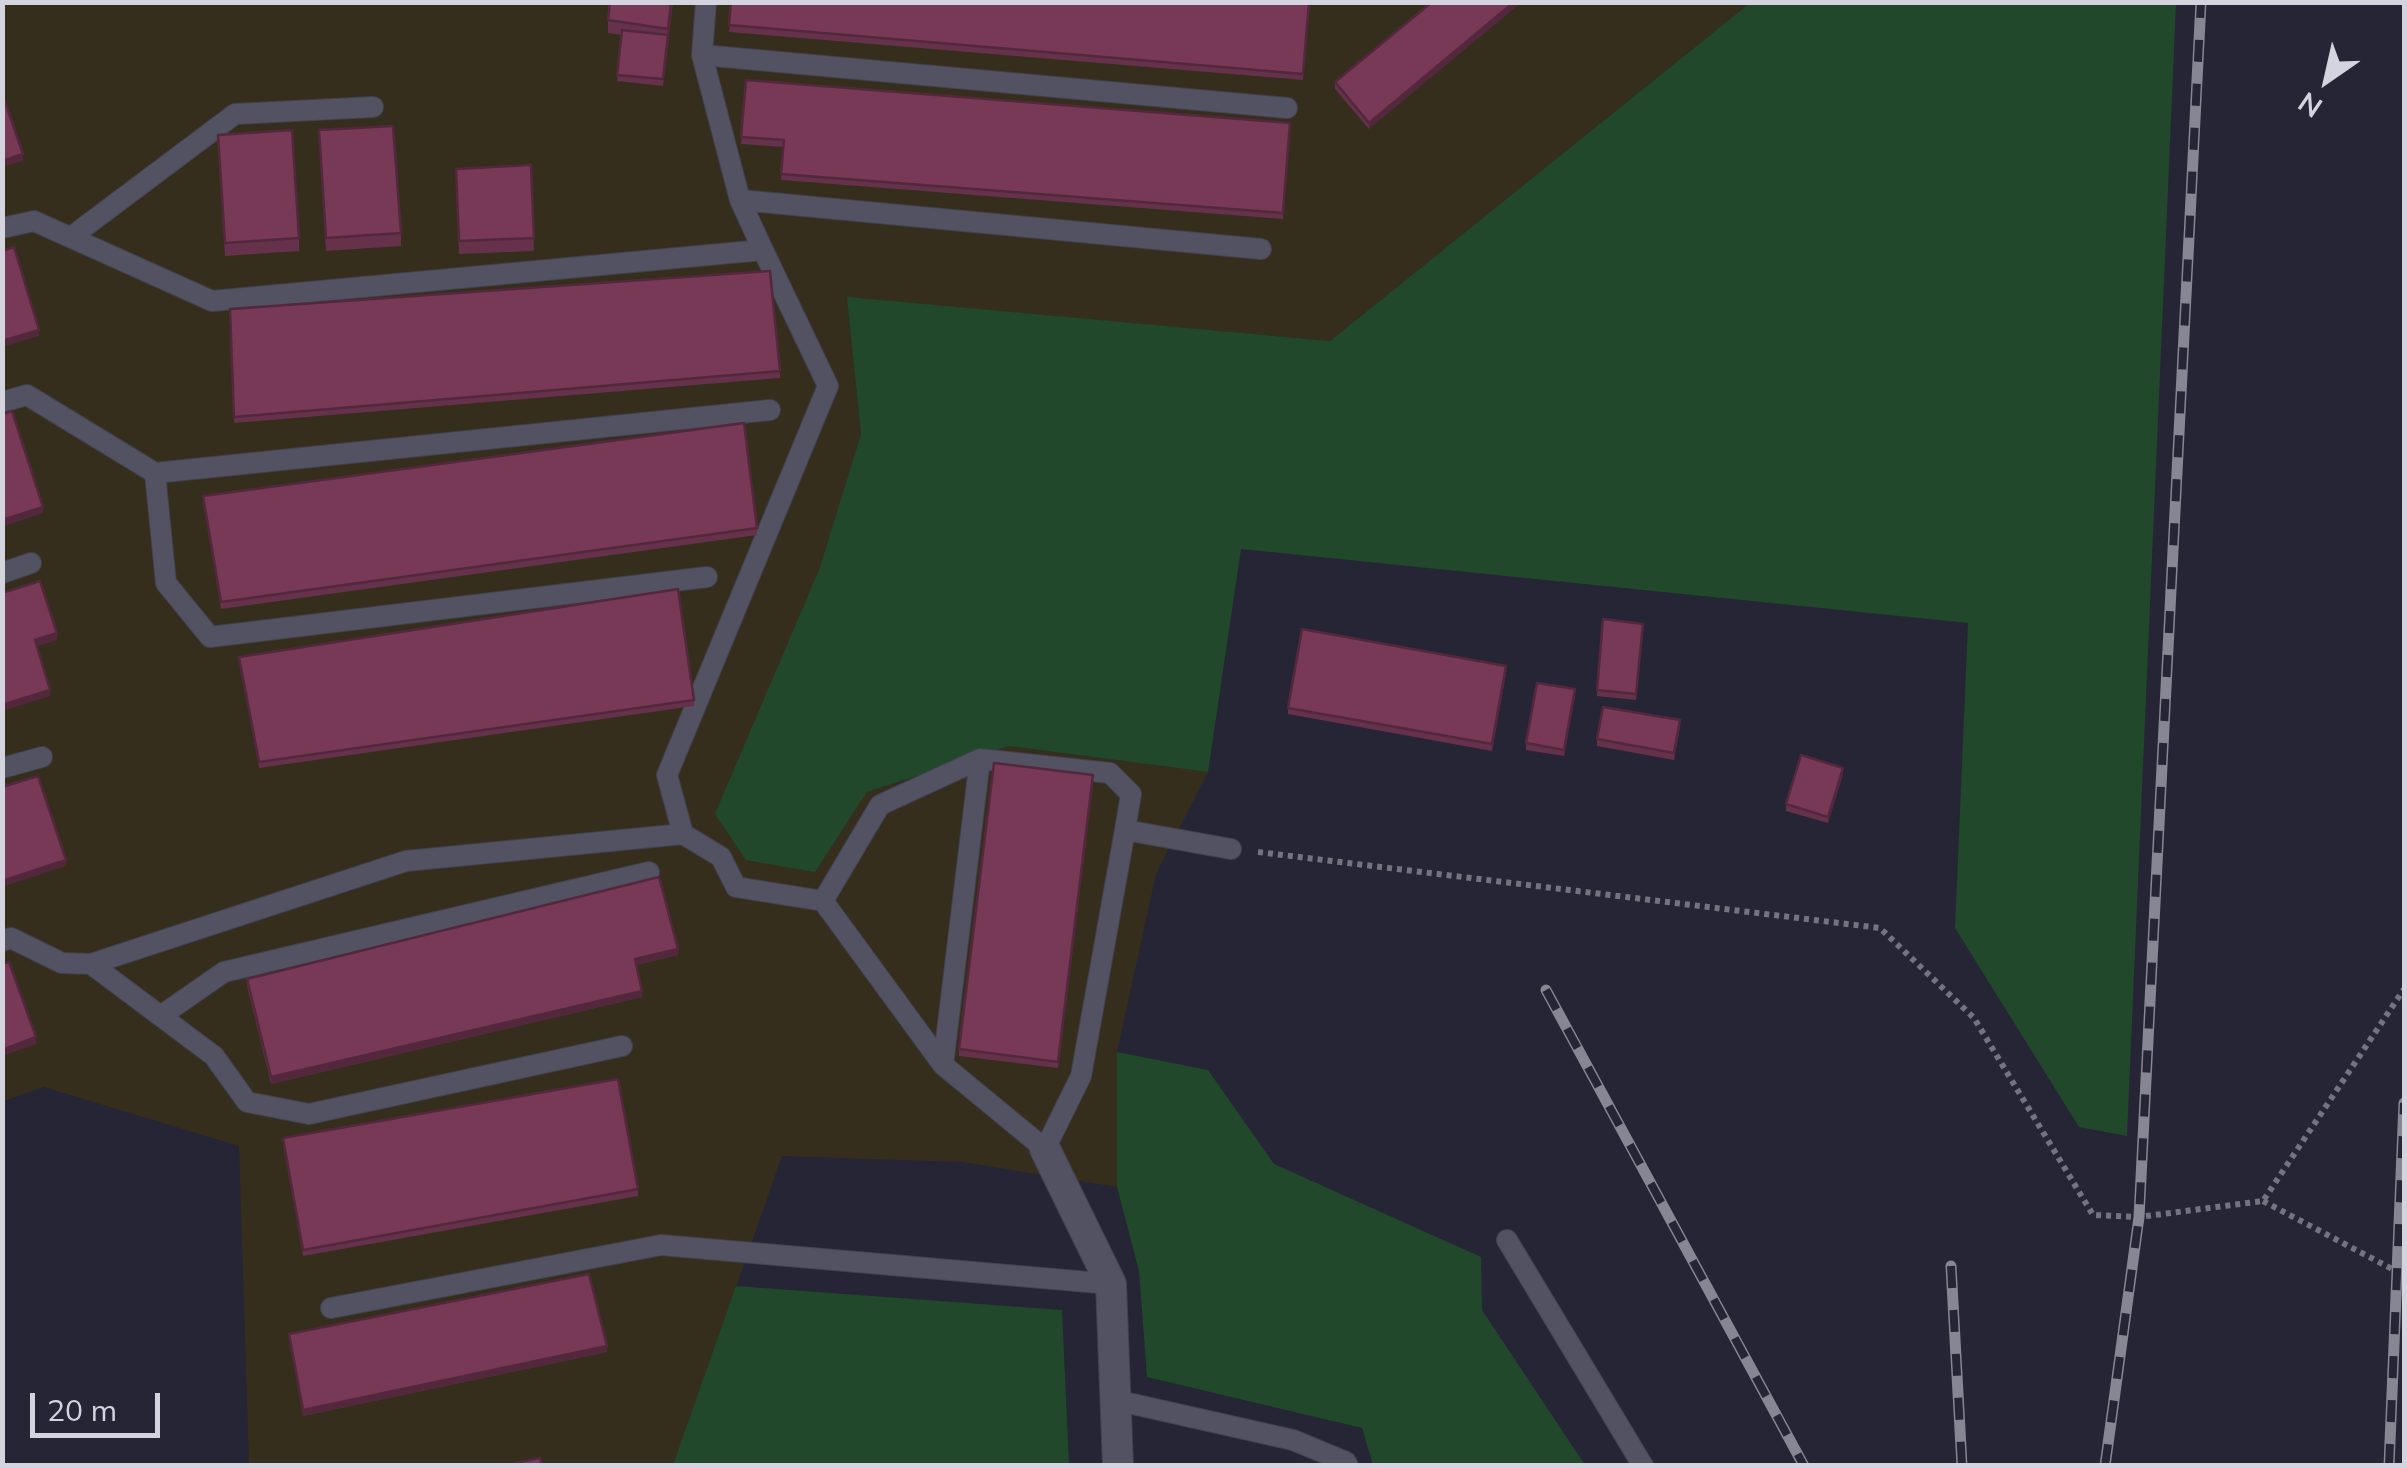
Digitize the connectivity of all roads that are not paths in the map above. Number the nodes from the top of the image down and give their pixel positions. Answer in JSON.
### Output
{"nodes":[{"id":1,"x":706,"y":2,"type":"edge"},
{"id":2,"x":702,"y":56,"type":"junction"},
{"id":3,"x":374,"y":106,"type":"dead end"},
{"id":4,"x":1287,"y":108,"type":"dead end"},
{"id":5,"x":740,"y":200,"type":"junction"},
{"id":6,"x":2,"y":228,"type":"edge"},
{"id":7,"x":71,"y":237,"type":"junction"},
{"id":8,"x":1261,"y":249,"type":"dead end"},
{"id":9,"x":764,"y":250,"type":"junction"},
{"id":10,"x":2,"y":402,"type":"edge"},
{"id":11,"x":770,"y":410,"type":"dead end"},
{"id":12,"x":156,"y":472,"type":"junction"},
{"id":13,"x":31,"y":563,"type":"dead end"},
{"id":14,"x":2,"y":573,"type":"edge"},
{"id":15,"x":706,"y":577,"type":"dead end"},
{"id":16,"x":42,"y":756,"type":"dead end"},
{"id":17,"x":980,"y":759,"type":"junction"},
{"id":18,"x":2,"y":768,"type":"edge"},
{"id":19,"x":1125,"y":830,"type":"junction"},
{"id":20,"x":683,"y":834,"type":"junction"},
{"id":21,"x":1230,"y":848,"type":"road end"},
{"id":22,"x":649,"y":872,"type":"dead end"},
{"id":23,"x":823,"y":901,"type":"junction"},
{"id":24,"x":2,"y":941,"type":"edge"},
{"id":25,"x":91,"y":964,"type":"junction"},
{"id":26,"x":162,"y":1016,"type":"junction"},
{"id":27,"x":622,"y":1046,"type":"dead end"},
{"id":28,"x":943,"y":1065,"type":"junction"},
{"id":29,"x":1045,"y":1150,"type":"junction"},
{"id":30,"x":1507,"y":1240,"type":"dead end"},
{"id":31,"x":1111,"y":1284,"type":"junction"},
{"id":32,"x":331,"y":1308,"type":"dead end"},
{"id":33,"x":1115,"y":1400,"type":"junction"},
{"id":34,"x":1118,"y":1466,"type":"edge"},
{"id":35,"x":1348,"y":1466,"type":"edge"},
{"id":36,"x":1643,"y":1466,"type":"edge"}],
"edges":[{"from":1,"to":2,"type":"lane"},
{"from":2,"to":4,"type":"lane"},
{"from":2,"to":5,"type":"lane"},
{"from":3,"to":7,"type":"lane"},
{"from":5,"to":8,"type":"lane"},
{"from":5,"to":9,"type":"lane"},
{"from":6,"to":7,"type":"lane"},
{"from":7,"to":9,"type":"lane"},
{"from":9,"to":20,"type":"lane"},
{"from":10,"to":12,"type":"lane"},
{"from":11,"to":12,"type":"lane"},
{"from":12,"to":15,"type":"lane"},
{"from":13,"to":14,"type":"lane"},
{"from":16,"to":18,"type":"lane"},
{"from":17,"to":19,"type":"lane"},
{"from":17,"to":23,"type":"lane"},
{"from":17,"to":28,"type":"lane"},
{"from":19,"to":21,"type":"lane"},
{"from":19,"to":29,"type":"lane"},
{"from":20,"to":23,"type":"lane"},
{"from":20,"to":25,"type":"lane"},
{"from":22,"to":26,"type":"lane"},
{"from":23,"to":28,"type":"lane"},
{"from":24,"to":25,"type":"lane"},
{"from":25,"to":26,"type":"lane"},
{"from":26,"to":27,"type":"lane"},
{"from":28,"to":29,"type":"lane"},
{"from":29,"to":31,"type":"street"},
{"from":30,"to":36,"type":"lane"},
{"from":31,"to":32,"type":"lane"},
{"from":31,"to":33,"type":"street"},
{"from":33,"to":34,"type":"street"},
{"from":33,"to":35,"type":"lane"}]}
